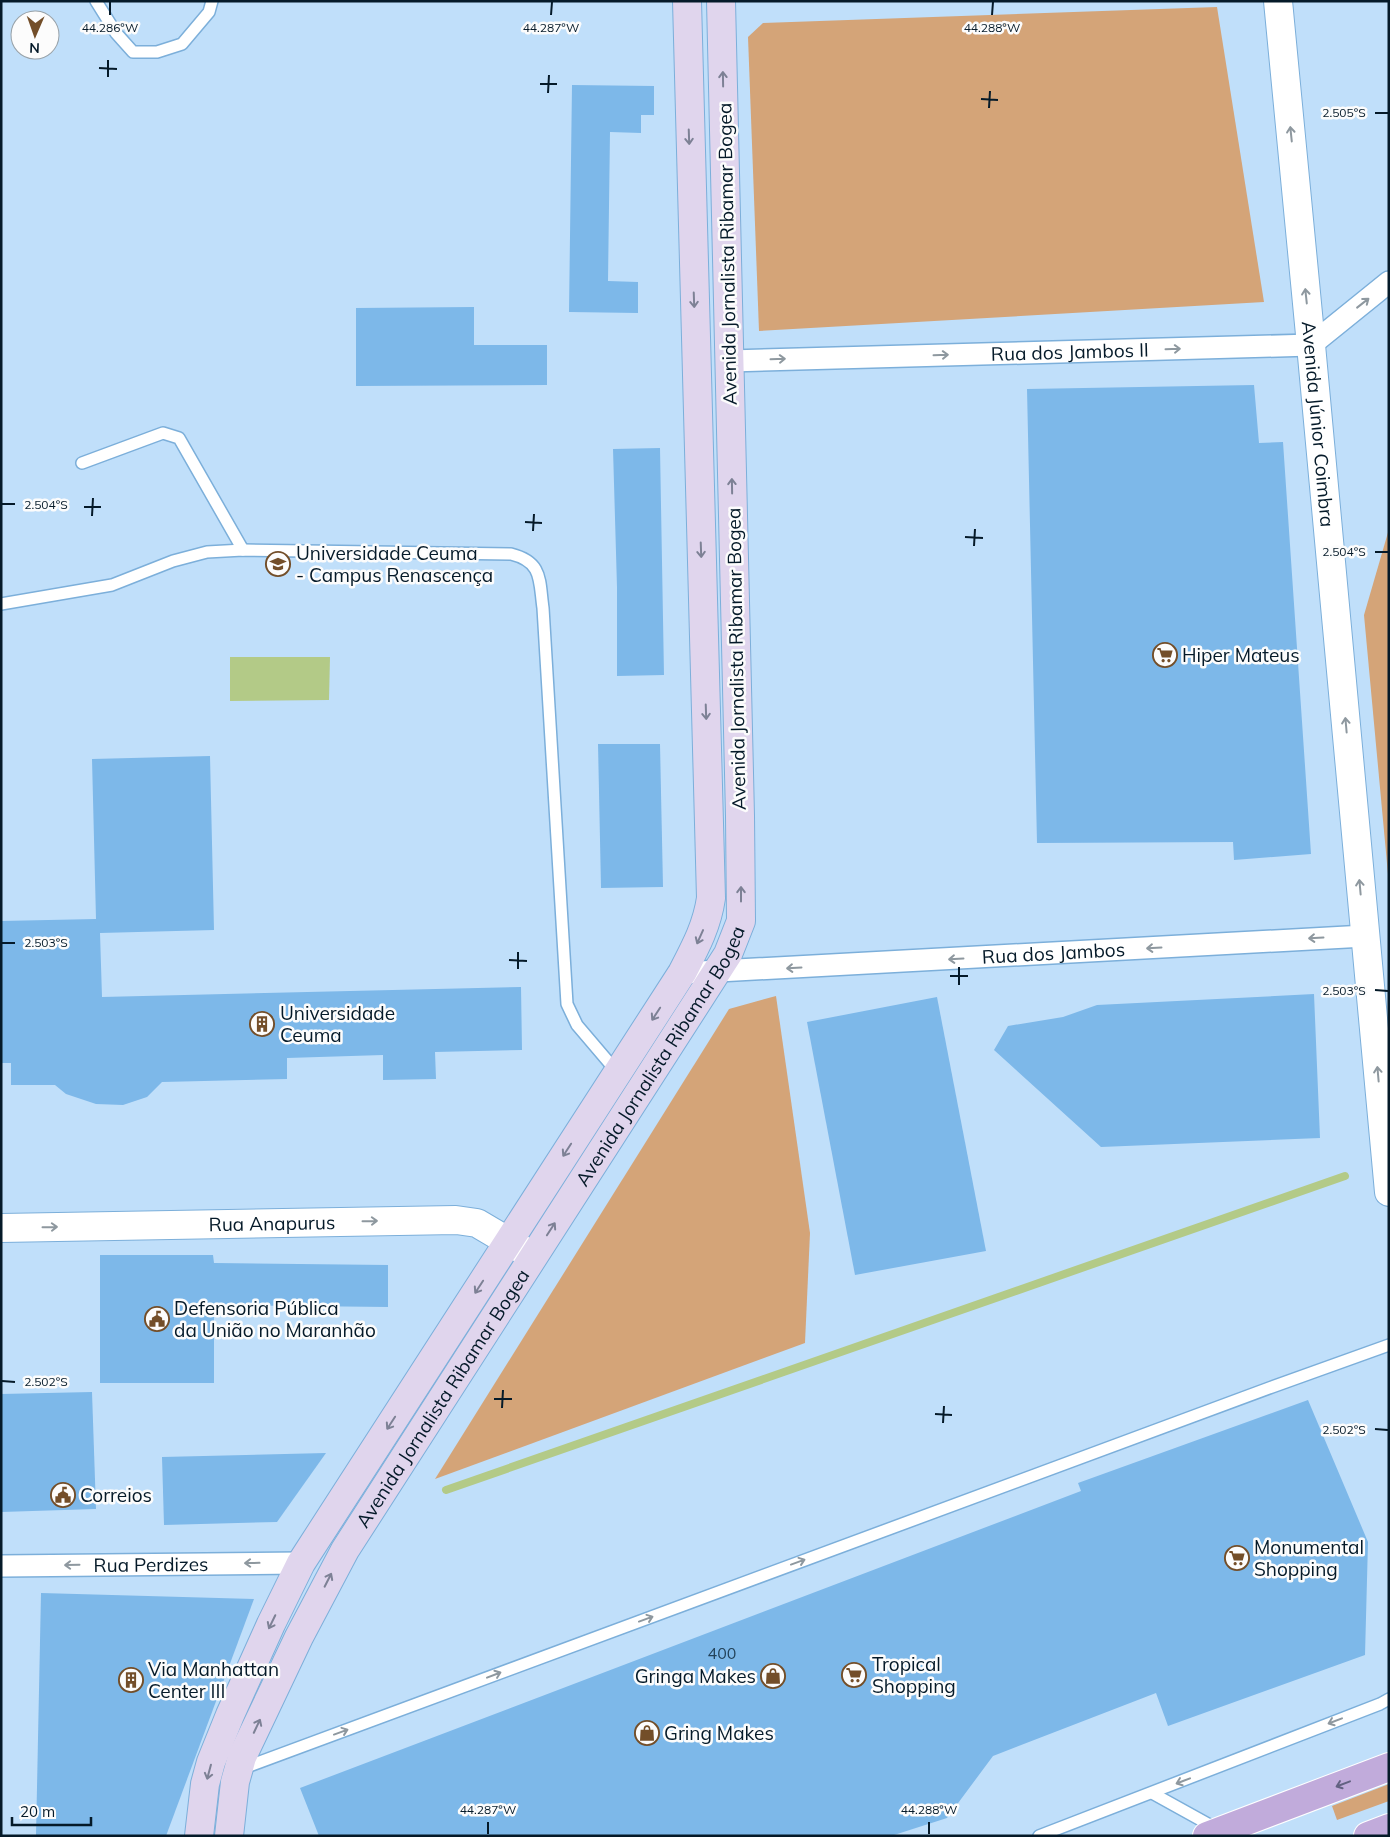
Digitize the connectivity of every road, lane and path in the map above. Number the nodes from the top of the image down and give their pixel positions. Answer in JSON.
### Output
{"nodes":[{"id":1,"x":96,"y":1,"type":"edge"},
{"id":2,"x":212,"y":1,"type":"edge"},
{"id":3,"x":687,"y":1,"type":"edge"},
{"id":4,"x":721,"y":1,"type":"edge"},
{"id":5,"x":1278,"y":1,"type":"edge"},
{"id":6,"x":1389,"y":282,"type":"edge"},
{"id":7,"x":1311,"y":344,"type":"junction"},
{"id":8,"x":730,"y":361,"type":"junction"},
{"id":9,"x":82,"y":463,"type":"dead end"},
{"id":10,"x":243,"y":550,"type":"junction"},
{"id":11,"x":1,"y":604,"type":"edge"},
{"id":12,"x":1365,"y":936,"type":"junction"},
{"id":13,"x":716,"y":972,"type":"junction"},
{"id":14,"x":682,"y":973,"type":"junction"},
{"id":15,"x":618,"y":1072,"type":"junction"},
{"id":16,"x":1389,"y":1192,"type":"edge"},
{"id":17,"x":1,"y":1228,"type":"edge"},
{"id":18,"x":508,"y":1242,"type":"junction"},
{"id":19,"x":533,"y":1256,"type":"junction"},
{"id":20,"x":1389,"y":1345,"type":"edge"},
{"id":21,"x":301,"y":1563,"type":"junction"},
{"id":22,"x":1,"y":1566,"type":"edge"},
{"id":23,"x":1386,"y":1703,"type":"edge"},
{"id":24,"x":1389,"y":1767,"type":"edge"},
{"id":25,"x":237,"y":1771,"type":"junction"},
{"id":26,"x":1152,"y":1793,"type":"junction"},
{"id":27,"x":1389,"y":1828,"type":"edge"},
{"id":28,"x":1214,"y":1833,"type":"edge"},
{"id":29,"x":199,"y":1836,"type":"edge"},
{"id":30,"x":229,"y":1836,"type":"edge"},
{"id":31,"x":1039,"y":1836,"type":"edge"},
{"id":32,"x":1368,"y":1836,"type":"edge"}],
"edges":[{"from":1,"to":2,"type":"lane"},
{"from":3,"to":14,"type":"main road","name":"Avenida Jornalista Ribamar Bogea","one_way":true},
{"from":8,"to":4,"type":"main road","name":"Avenida Jornalista Ribamar Bogea","one_way":true},
{"from":7,"to":5,"type":"street","name":"Avenida Júnior Coimbra","one_way":true},
{"from":7,"to":6,"type":"street","one_way":true},
{"from":8,"to":7,"type":"street","name":"Rua dos Jambos II","one_way":true},
{"from":12,"to":7,"type":"street","name":"Avenida Júnior Coimbra","one_way":true},
{"from":13,"to":8,"type":"main road","name":"Avenida Jornalista Ribamar Bogea","one_way":true},
{"from":9,"to":10,"type":"lane"},
{"from":10,"to":11,"type":"lane"},
{"from":10,"to":15,"type":"lane"},
{"from":12,"to":13,"type":"street","name":"Rua dos Jambos","one_way":true},
{"from":16,"to":12,"type":"street","name":"Avenida Júnior Coimbra","one_way":true},
{"from":13,"to":14,"type":"street","name":"Rua dos Jambos"},
{"from":19,"to":13,"type":"main road","name":"Avenida Jornalista Ribamar Bogea","one_way":true},
{"from":14,"to":15,"type":"main road","name":"Avenida Jornalista Ribamar Bogea","one_way":true},
{"from":15,"to":18,"type":"main road","name":"Avenida Jornalista Ribamar Bogea","one_way":true},
{"from":17,"to":18,"type":"street","name":"Rua Anapurus","one_way":true},
{"from":18,"to":19,"type":"street","name":"Rua Anapurus"},
{"from":18,"to":21,"type":"main road","name":"Avenida Jornalista Ribamar Bogea","one_way":true},
{"from":25,"to":19,"type":"main road","name":"Avenida Jornalista Ribamar Bogea","one_way":true},
{"from":25,"to":20,"type":"lane","one_way":true},
{"from":21,"to":22,"type":"street","name":"Rua Perdizes","one_way":true},
{"from":21,"to":29,"type":"main road","name":"Avenida Jornalista Ribamar Bogea","one_way":true},
{"from":23,"to":26,"type":"lane","one_way":true},
{"from":24,"to":28,"type":"main road","one_way":true},
{"from":25,"to":30,"type":"main road","name":"Avenida Jornalista Ribamar Bogea"},
{"from":26,"to":28,"type":"lane"},
{"from":26,"to":31,"type":"lane"},
{"from":27,"to":32,"type":"main road"}]}
